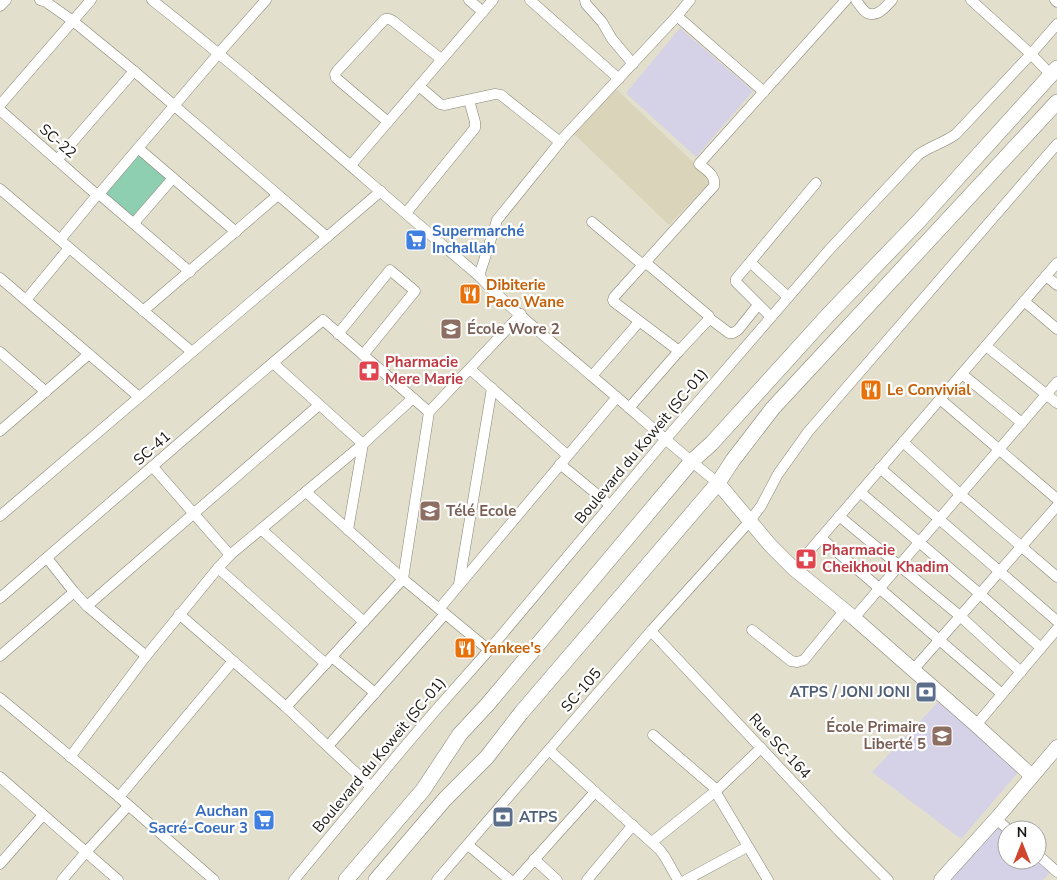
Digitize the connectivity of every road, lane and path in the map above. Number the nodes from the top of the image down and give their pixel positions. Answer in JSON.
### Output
{"nodes":[{"id":1,"x":6,"y":0,"type":"edge"},
{"id":2,"x":40,"y":0,"type":"edge"},
{"id":3,"x":91,"y":0,"type":"edge"},
{"id":4,"x":153,"y":0,"type":"edge"},
{"id":5,"x":266,"y":0,"type":"edge"},
{"id":6,"x":469,"y":0,"type":"edge"},
{"id":7,"x":493,"y":0,"type":"edge"},
{"id":8,"x":530,"y":0,"type":"edge"},
{"id":9,"x":585,"y":0,"type":"edge"},
{"id":10,"x":690,"y":0,"type":"edge"},
{"id":11,"x":846,"y":0,"type":"edge"},
{"id":12,"x":856,"y":0,"type":"edge"},
{"id":13,"x":892,"y":0,"type":"edge"},
{"id":14,"x":975,"y":1,"type":"edge"},
{"id":15,"x":0,"y":6,"type":"edge"},
{"id":16,"x":483,"y":12,"type":"junction"},
{"id":17,"x":677,"y":16,"type":"junction"},
{"id":18,"x":73,"y":21,"type":"junction"},
{"id":19,"x":1057,"y":24,"type":"edge"},
{"id":20,"x":219,"y":53,"type":"junction"},
{"id":21,"x":1031,"y":54,"type":"junction"},
{"id":22,"x":441,"y":60,"type":"junction"},
{"id":23,"x":633,"y":64,"type":"junction"},
{"id":24,"x":134,"y":71,"type":"junction"},
{"id":25,"x":1054,"y":71,"type":"edge"},
{"id":26,"x":619,"y":78,"type":"junction"},
{"id":27,"x":419,"y":86,"type":"junction"},
{"id":28,"x":764,"y":92,"type":"junction"},
{"id":29,"x":469,"y":100,"type":"junction"},
{"id":30,"x":1057,"y":102,"type":"edge"},
{"id":31,"x":0,"y":105,"type":"edge"},
{"id":32,"x":174,"y":106,"type":"junction"},
{"id":33,"x":0,"y":110,"type":"edge"},
{"id":34,"x":388,"y":122,"type":"junction"},
{"id":35,"x":560,"y":142,"type":"junction"},
{"id":36,"x":1057,"y":144,"type":"edge"},
{"id":37,"x":138,"y":148,"type":"junction"},
{"id":38,"x":57,"y":160,"type":"junction"},
{"id":39,"x":351,"y":165,"type":"junction"},
{"id":40,"x":173,"y":178,"type":"junction"},
{"id":41,"x":816,"y":184,"type":"dead end"},
{"id":42,"x":0,"y":189,"type":"edge"},
{"id":43,"x":381,"y":191,"type":"junction"},
{"id":44,"x":98,"y":194,"type":"junction"},
{"id":45,"x":278,"y":195,"type":"junction"},
{"id":46,"x":406,"y":213,"type":"junction"},
{"id":47,"x":592,"y":222,"type":"dead end"},
{"id":48,"x":134,"y":223,"type":"junction"},
{"id":49,"x":236,"y":232,"type":"junction"},
{"id":50,"x":327,"y":237,"type":"junction"},
{"id":51,"x":60,"y":240,"type":"junction"},
{"id":52,"x":69,"y":248,"type":"junction"},
{"id":53,"x":644,"y":263,"type":"junction"},
{"id":54,"x":751,"y":263,"type":"junction"},
{"id":55,"x":1057,"y":263,"type":"edge"},
{"id":56,"x":190,"y":272,"type":"junction"},
{"id":57,"x":479,"y":276,"type":"junction"},
{"id":58,"x":1046,"y":276,"type":"junction"},
{"id":59,"x":1,"y":280,"type":"edge"},
{"id":60,"x":1057,"y":285,"type":"edge"},
{"id":61,"x":788,"y":297,"type":"junction"},
{"id":62,"x":26,"y":300,"type":"junction"},
{"id":63,"x":1024,"y":301,"type":"junction"},
{"id":64,"x":758,"y":304,"type":"junction"},
{"id":65,"x":143,"y":311,"type":"junction"},
{"id":66,"x":521,"y":314,"type":"junction"},
{"id":67,"x":771,"y":317,"type":"junction"},
{"id":68,"x":709,"y":318,"type":"junction"},
{"id":69,"x":639,"y":322,"type":"junction"},
{"id":70,"x":1057,"y":329,"type":"edge"},
{"id":71,"x":338,"y":334,"type":"junction"},
{"id":72,"x":986,"y":346,"type":"junction"},
{"id":73,"x":679,"y":351,"type":"junction"},
{"id":74,"x":0,"y":352,"type":"edge"},
{"id":75,"x":192,"y":352,"type":"junction"},
{"id":76,"x":89,"y":354,"type":"junction"},
{"id":77,"x":363,"y":355,"type":"junction"},
{"id":78,"x":273,"y":363,"type":"junction"},
{"id":79,"x":470,"y":369,"type":"junction"},
{"id":80,"x":962,"y":374,"type":"junction"},
{"id":81,"x":592,"y":376,"type":"junction"},
{"id":82,"x":1057,"y":382,"type":"edge"},
{"id":83,"x":492,"y":388,"type":"junction"},
{"id":84,"x":46,"y":392,"type":"junction"},
{"id":85,"x":1046,"y":395,"type":"junction"},
{"id":86,"x":139,"y":397,"type":"junction"},
{"id":87,"x":617,"y":397,"type":"junction"},
{"id":88,"x":413,"y":398,"type":"junction"},
{"id":89,"x":940,"y":399,"type":"junction"},
{"id":90,"x":1057,"y":403,"type":"edge"},
{"id":91,"x":320,"y":405,"type":"junction"},
{"id":92,"x":629,"y":408,"type":"junction"},
{"id":93,"x":429,"y":412,"type":"junction"},
{"id":94,"x":1022,"y":424,"type":"junction"},
{"id":95,"x":1,"y":428,"type":"edge"},
{"id":96,"x":665,"y":440,"type":"junction"},
{"id":97,"x":903,"y":442,"type":"junction"},
{"id":98,"x":363,"y":444,"type":"junction"},
{"id":99,"x":999,"y":450,"type":"junction"},
{"id":100,"x":563,"y":460,"type":"junction"},
{"id":101,"x":691,"y":462,"type":"junction"},
{"id":102,"x":153,"y":466,"type":"junction"},
{"id":103,"x":880,"y":468,"type":"junction"},
{"id":104,"x":718,"y":483,"type":"junction"},
{"id":105,"x":306,"y":492,"type":"junction"},
{"id":106,"x":860,"y":492,"type":"junction"},
{"id":107,"x":960,"y":494,"type":"junction"},
{"id":108,"x":1057,"y":499,"type":"edge"},
{"id":109,"x":610,"y":505,"type":"junction"},
{"id":110,"x":1057,"y":506,"type":"edge"},
{"id":111,"x":193,"y":513,"type":"junction"},
{"id":112,"x":0,"y":516,"type":"edge"},
{"id":113,"x":839,"y":516,"type":"junction"},
{"id":114,"x":939,"y":519,"type":"junction"},
{"id":115,"x":749,"y":522,"type":"junction"},
{"id":116,"x":261,"y":529,"type":"junction"},
{"id":117,"x":348,"y":530,"type":"junction"},
{"id":118,"x":820,"y":538,"type":"junction"},
{"id":119,"x":919,"y":542,"type":"junction"},
{"id":120,"x":1021,"y":546,"type":"junction"},
{"id":121,"x":230,"y":555,"type":"junction"},
{"id":122,"x":47,"y":558,"type":"junction"},
{"id":123,"x":899,"y":566,"type":"junction"},
{"id":124,"x":218,"y":568,"type":"junction"},
{"id":125,"x":794,"y":569,"type":"junction"},
{"id":126,"x":1000,"y":572,"type":"junction"},
{"id":127,"x":1057,"y":577,"type":"edge"},
{"id":128,"x":403,"y":580,"type":"junction"},
{"id":129,"x":459,"y":584,"type":"junction"},
{"id":130,"x":879,"y":589,"type":"junction"},
{"id":131,"x":74,"y":592,"type":"junction"},
{"id":132,"x":980,"y":594,"type":"junction"},
{"id":133,"x":0,"y":598,"type":"edge"},
{"id":134,"x":87,"y":606,"type":"junction"},
{"id":135,"x":442,"y":612,"type":"junction"},
{"id":136,"x":179,"y":614,"type":"junction"},
{"id":137,"x":849,"y":614,"type":"junction"},
{"id":138,"x":960,"y":616,"type":"junction"},
{"id":139,"x":1057,"y":621,"type":"edge"},
{"id":140,"x":364,"y":622,"type":"junction"},
{"id":141,"x":1057,"y":629,"type":"edge"},
{"id":142,"x":752,"y":630,"type":"dead end"},
{"id":143,"x":651,"y":631,"type":"junction"},
{"id":144,"x":939,"y":640,"type":"junction"},
{"id":145,"x":1041,"y":648,"type":"junction"},
{"id":146,"x":489,"y":650,"type":"junction"},
{"id":147,"x":0,"y":656,"type":"edge"},
{"id":148,"x":146,"y":656,"type":"junction"},
{"id":149,"x":329,"y":660,"type":"junction"},
{"id":150,"x":233,"y":661,"type":"junction"},
{"id":151,"x":913,"y":670,"type":"junction"},
{"id":152,"x":1021,"y":672,"type":"junction"},
{"id":153,"x":375,"y":693,"type":"junction"},
{"id":154,"x":1002,"y":694,"type":"junction"},
{"id":155,"x":0,"y":698,"type":"edge"},
{"id":156,"x":286,"y":707,"type":"junction"},
{"id":157,"x":976,"y":725,"type":"junction"},
{"id":158,"x":653,"y":735,"type":"dead end"},
{"id":159,"x":328,"y":746,"type":"junction"},
{"id":160,"x":1057,"y":747,"type":"edge"},
{"id":161,"x":761,"y":748,"type":"junction"},
{"id":162,"x":550,"y":750,"type":"junction"},
{"id":163,"x":70,"y":757,"type":"junction"},
{"id":164,"x":1032,"y":776,"type":"junction"},
{"id":165,"x":0,"y":777,"type":"edge"},
{"id":166,"x":371,"y":787,"type":"junction"},
{"id":167,"x":716,"y":791,"type":"junction"},
{"id":168,"x":595,"y":792,"type":"junction"},
{"id":169,"x":119,"y":797,"type":"junction"},
{"id":170,"x":128,"y":806,"type":"junction"},
{"id":171,"x":43,"y":815,"type":"junction"},
{"id":172,"x":996,"y":818,"type":"joint"},
{"id":173,"x":633,"y":825,"type":"junction"},
{"id":174,"x":652,"y":842,"type":"junction"},
{"id":175,"x":468,"y":845,"type":"junction"},
{"id":176,"x":748,"y":847,"type":"junction"},
{"id":177,"x":86,"y":852,"type":"junction"},
{"id":178,"x":2,"y":858,"type":"edge"},
{"id":179,"x":534,"y":859,"type":"junction"},
{"id":180,"x":62,"y":880,"type":"edge"},
{"id":181,"x":118,"y":880,"type":"edge"},
{"id":182,"x":214,"y":880,"type":"edge"},
{"id":183,"x":294,"y":880,"type":"edge"},
{"id":184,"x":346,"y":880,"type":"edge"},
{"id":185,"x":376,"y":880,"type":"edge"},
{"id":186,"x":437,"y":880,"type":"edge"},
{"id":187,"x":510,"y":880,"type":"edge"},
{"id":188,"x":516,"y":880,"type":"edge"},
{"id":189,"x":557,"y":880,"type":"edge"},
{"id":190,"x":586,"y":880,"type":"edge"},
{"id":191,"x":678,"y":880,"type":"edge"},
{"id":192,"x":686,"y":880,"type":"edge"},
{"id":193,"x":768,"y":880,"type":"edge"},
{"id":194,"x":888,"y":880,"type":"edge"},
{"id":195,"x":941,"y":880,"type":"edge"}],
"edges":[{"from":1,"to":15,"type":"street"},
{"from":2,"to":18,"type":"street"},
{"from":3,"to":18,"type":"street"},
{"from":4,"to":20,"type":"street"},
{"from":5,"to":20,"type":"street"},
{"from":6,"to":16,"type":"street"},
{"from":7,"to":16,"type":"street"},
{"from":8,"to":26,"type":"street"},
{"from":9,"to":23,"type":"street"},
{"from":10,"to":17,"type":"street"},
{"from":11,"to":28,"type":"street"},
{"from":12,"to":13,"type":"street"},
{"from":14,"to":21,"type":"street"},
{"from":16,"to":22,"type":"street"},
{"from":17,"to":23,"type":"street"},
{"from":17,"to":28,"type":"street"},
{"from":18,"to":24,"type":"street"},
{"from":18,"to":31,"type":"street"},
{"from":19,"to":21,"type":"street","name":"Boulevard du Koweit (SC-01)"},
{"from":20,"to":32,"type":"street"},
{"from":20,"to":39,"type":"street"},
{"from":21,"to":25,"type":"street"},
{"from":21,"to":61,"type":"street","name":"Boulevard du Koweit (SC-01)"},
{"from":22,"to":27,"type":"street"},
{"from":22,"to":34,"type":"street"},
{"from":23,"to":26,"type":"street"},
{"from":24,"to":32,"type":"street"},
{"from":24,"to":38,"type":"street"},
{"from":25,"to":101,"type":"main road"},
{"from":26,"to":35,"type":"street"},
{"from":27,"to":29,"type":"street"},
{"from":27,"to":34,"type":"street"},
{"from":28,"to":53,"type":"street"},
{"from":29,"to":35,"type":"street"},
{"from":29,"to":46,"type":"street"},
{"from":30,"to":104,"type":"main road"},
{"from":32,"to":37,"type":"street"},
{"from":32,"to":45,"type":"street"},
{"from":33,"to":38,"type":"street","name":"SC-22"},
{"from":34,"to":39,"type":"street"},
{"from":35,"to":57,"type":"street"},
{"from":36,"to":115,"type":"street","name":"SC-105"},
{"from":37,"to":40,"type":"street"},
{"from":37,"to":44,"type":"street"},
{"from":38,"to":44,"type":"street","name":"SC-22"},
{"from":39,"to":43,"type":"street"},
{"from":40,"to":48,"type":"street"},
{"from":40,"to":49,"type":"street"},
{"from":41,"to":54,"type":"street"},
{"from":42,"to":51,"type":"street"},
{"from":43,"to":46,"type":"street"},
{"from":43,"to":50,"type":"street"},
{"from":44,"to":48,"type":"street","name":"SC-22"},
{"from":44,"to":51,"type":"street"},
{"from":45,"to":49,"type":"street"},
{"from":45,"to":50,"type":"street"},
{"from":46,"to":57,"type":"street"},
{"from":47,"to":53,"type":"street"},
{"from":48,"to":56,"type":"street","name":"SC-22"},
{"from":49,"to":56,"type":"street"},
{"from":50,"to":75,"type":"street"},
{"from":51,"to":52,"type":"street"},
{"from":52,"to":62,"type":"street"},
{"from":52,"to":65,"type":"street"},
{"from":53,"to":68,"type":"street"},
{"from":53,"to":69,"type":"street"},
{"from":54,"to":61,"type":"street"},
{"from":54,"to":64,"type":"street"},
{"from":55,"to":58,"type":"street"},
{"from":56,"to":65,"type":"street"},
{"from":57,"to":66,"type":"street"},
{"from":58,"to":60,"type":"street"},
{"from":58,"to":63,"type":"street"},
{"from":59,"to":62,"type":"street"},
{"from":61,"to":67,"type":"street","name":"Boulevard du Koweit (SC-01)"},
{"from":62,"to":76,"type":"street"},
{"from":63,"to":70,"type":"street"},
{"from":63,"to":72,"type":"street"},
{"from":64,"to":67,"type":"street"},
{"from":64,"to":68,"type":"street"},
{"from":65,"to":75,"type":"street"},
{"from":66,"to":79,"type":"street"},
{"from":66,"to":81,"type":"street"},
{"from":67,"to":96,"type":"street","name":"Boulevard du Koweit (SC-01)"},
{"from":68,"to":73,"type":"street"},
{"from":69,"to":73,"type":"street"},
{"from":69,"to":81,"type":"street"},
{"from":71,"to":77,"type":"street"},
{"from":71,"to":77,"type":"street"},
{"from":71,"to":78,"type":"street","name":"SC-41"},
{"from":72,"to":80,"type":"street"},
{"from":72,"to":85,"type":"street"},
{"from":73,"to":92,"type":"street"},
{"from":74,"to":84,"type":"street"},
{"from":75,"to":86,"type":"street"},
{"from":76,"to":84,"type":"street"},
{"from":76,"to":86,"type":"street"},
{"from":77,"to":88,"type":"street"},
{"from":78,"to":91,"type":"street"},
{"from":78,"to":102,"type":"street","name":"SC-41"},
{"from":79,"to":83,"type":"street"},
{"from":79,"to":93,"type":"street"},
{"from":80,"to":89,"type":"street"},
{"from":80,"to":94,"type":"street"},
{"from":81,"to":87,"type":"street"},
{"from":82,"to":85,"type":"street"},
{"from":83,"to":100,"type":"street"},
{"from":83,"to":129,"type":"street"},
{"from":84,"to":95,"type":"street"},
{"from":85,"to":90,"type":"street"},
{"from":85,"to":94,"type":"street"},
{"from":86,"to":112,"type":"street"},
{"from":87,"to":92,"type":"street"},
{"from":87,"to":100,"type":"street"},
{"from":88,"to":93,"type":"street"},
{"from":88,"to":98,"type":"street"},
{"from":89,"to":97,"type":"street"},
{"from":89,"to":99,"type":"street"},
{"from":91,"to":98,"type":"street"},
{"from":91,"to":111,"type":"street"},
{"from":92,"to":96,"type":"street"},
{"from":93,"to":128,"type":"street"},
{"from":94,"to":99,"type":"street"},
{"from":96,"to":101,"type":"street"},
{"from":96,"to":109,"type":"street","name":"Boulevard du Koweit (SC-01)"},
{"from":97,"to":103,"type":"street"},
{"from":97,"to":107,"type":"street"},
{"from":98,"to":105,"type":"street"},
{"from":98,"to":117,"type":"street"},
{"from":99,"to":107,"type":"street"},
{"from":99,"to":108,"type":"street"},
{"from":100,"to":109,"type":"street"},
{"from":100,"to":129,"type":"street"},
{"from":101,"to":104,"type":"street"},
{"from":101,"to":184,"type":"main road"},
{"from":102,"to":111,"type":"street"},
{"from":102,"to":122,"type":"street","name":"SC-41"},
{"from":103,"to":106,"type":"street"},
{"from":103,"to":114,"type":"street"},
{"from":104,"to":115,"type":"street"},
{"from":104,"to":185,"type":"main road"},
{"from":105,"to":116,"type":"street"},
{"from":105,"to":117,"type":"street"},
{"from":106,"to":113,"type":"street"},
{"from":106,"to":119,"type":"street"},
{"from":107,"to":114,"type":"street"},
{"from":107,"to":120,"type":"street"},
{"from":109,"to":146,"type":"street","name":"Boulevard du Koweit (SC-01)"},
{"from":110,"to":120,"type":"street"},
{"from":111,"to":121,"type":"street"},
{"from":111,"to":134,"type":"street"},
{"from":113,"to":118,"type":"street"},
{"from":113,"to":123,"type":"street"},
{"from":114,"to":119,"type":"street"},
{"from":114,"to":126,"type":"street"},
{"from":115,"to":125,"type":"street"},
{"from":115,"to":143,"type":"street","name":"SC-105"},
{"from":116,"to":121,"type":"street"},
{"from":116,"to":140,"type":"street"},
{"from":117,"to":128,"type":"street"},
{"from":118,"to":125,"type":"street"},
{"from":118,"to":130,"type":"street"},
{"from":119,"to":123,"type":"street"},
{"from":119,"to":132,"type":"street"},
{"from":120,"to":126,"type":"street"},
{"from":120,"to":127,"type":"street"},
{"from":121,"to":124,"type":"street"},
{"from":122,"to":131,"type":"street"},
{"from":122,"to":133,"type":"street","name":"SC-41"},
{"from":123,"to":130,"type":"street"},
{"from":123,"to":138,"type":"street"},
{"from":124,"to":136,"type":"street"},
{"from":124,"to":149,"type":"street"},
{"from":125,"to":137,"type":"street"},
{"from":126,"to":132,"type":"street"},
{"from":126,"to":139,"type":"street"},
{"from":128,"to":135,"type":"street"},
{"from":128,"to":140,"type":"street"},
{"from":129,"to":135,"type":"street"},
{"from":130,"to":137,"type":"street"},
{"from":130,"to":144,"type":"street"},
{"from":131,"to":134,"type":"street"},
{"from":131,"to":147,"type":"street"},
{"from":132,"to":138,"type":"street"},
{"from":132,"to":145,"type":"street"},
{"from":134,"to":148,"type":"street"},
{"from":135,"to":146,"type":"street"},
{"from":135,"to":153,"type":"street"},
{"from":136,"to":148,"type":"street"},
{"from":136,"to":150,"type":"street"},
{"from":137,"to":142,"type":"street"},
{"from":137,"to":151,"type":"street"},
{"from":138,"to":144,"type":"street"},
{"from":138,"to":152,"type":"street"},
{"from":140,"to":149,"type":"street"},
{"from":141,"to":145,"type":"street"},
{"from":143,"to":161,"type":"street","name":"Rue SC-164"},
{"from":143,"to":162,"type":"street","name":"SC-105"},
{"from":144,"to":151,"type":"street"},
{"from":144,"to":154,"type":"street"},
{"from":145,"to":152,"type":"street"},
{"from":146,"to":166,"type":"street","name":"Boulevard du Koweit (SC-01)"},
{"from":148,"to":163,"type":"street"},
{"from":149,"to":153,"type":"street"},
{"from":149,"to":156,"type":"street"},
{"from":150,"to":156,"type":"street"},
{"from":150,"to":169,"type":"street"},
{"from":151,"to":157,"type":"street"},
{"from":152,"to":154,"type":"street"},
{"from":153,"to":159,"type":"street"},
{"from":154,"to":157,"type":"street"},
{"from":155,"to":163,"type":"street"},
{"from":156,"to":159,"type":"street"},
{"from":157,"to":164,"type":"street"},
{"from":158,"to":167,"type":"street"},
{"from":159,"to":166,"type":"street"},
{"from":160,"to":164,"type":"street"},
{"from":161,"to":167,"type":"street"},
{"from":161,"to":194,"type":"street","name":"Rue SC-164"},
{"from":162,"to":168,"type":"street"},
{"from":162,"to":175,"type":"street","name":"SC-105"},
{"from":163,"to":169,"type":"street"},
{"from":164,"to":172,"type":"street"},
{"from":165,"to":171,"type":"street"},
{"from":166,"to":183,"type":"street","name":"Boulevard du Koweit (SC-01)"},
{"from":167,"to":174,"type":"street"},
{"from":167,"to":176,"type":"street"},
{"from":168,"to":173,"type":"street"},
{"from":168,"to":179,"type":"street"},
{"from":169,"to":170,"type":"street"},
{"from":170,"to":177,"type":"street"},
{"from":170,"to":182,"type":"street"},
{"from":171,"to":177,"type":"street"},
{"from":171,"to":178,"type":"street"},
{"from":172,"to":195,"type":"street"},
{"from":173,"to":174,"type":"street"},
{"from":173,"to":190,"type":"street"},
{"from":174,"to":191,"type":"street"},
{"from":175,"to":186,"type":"street","name":"SC-105"},
{"from":175,"to":187,"type":"street"},
{"from":176,"to":192,"type":"street"},
{"from":176,"to":193,"type":"street"},
{"from":177,"to":180,"type":"street"},
{"from":177,"to":181,"type":"street"},
{"from":179,"to":188,"type":"street"},
{"from":179,"to":189,"type":"street"}]}
